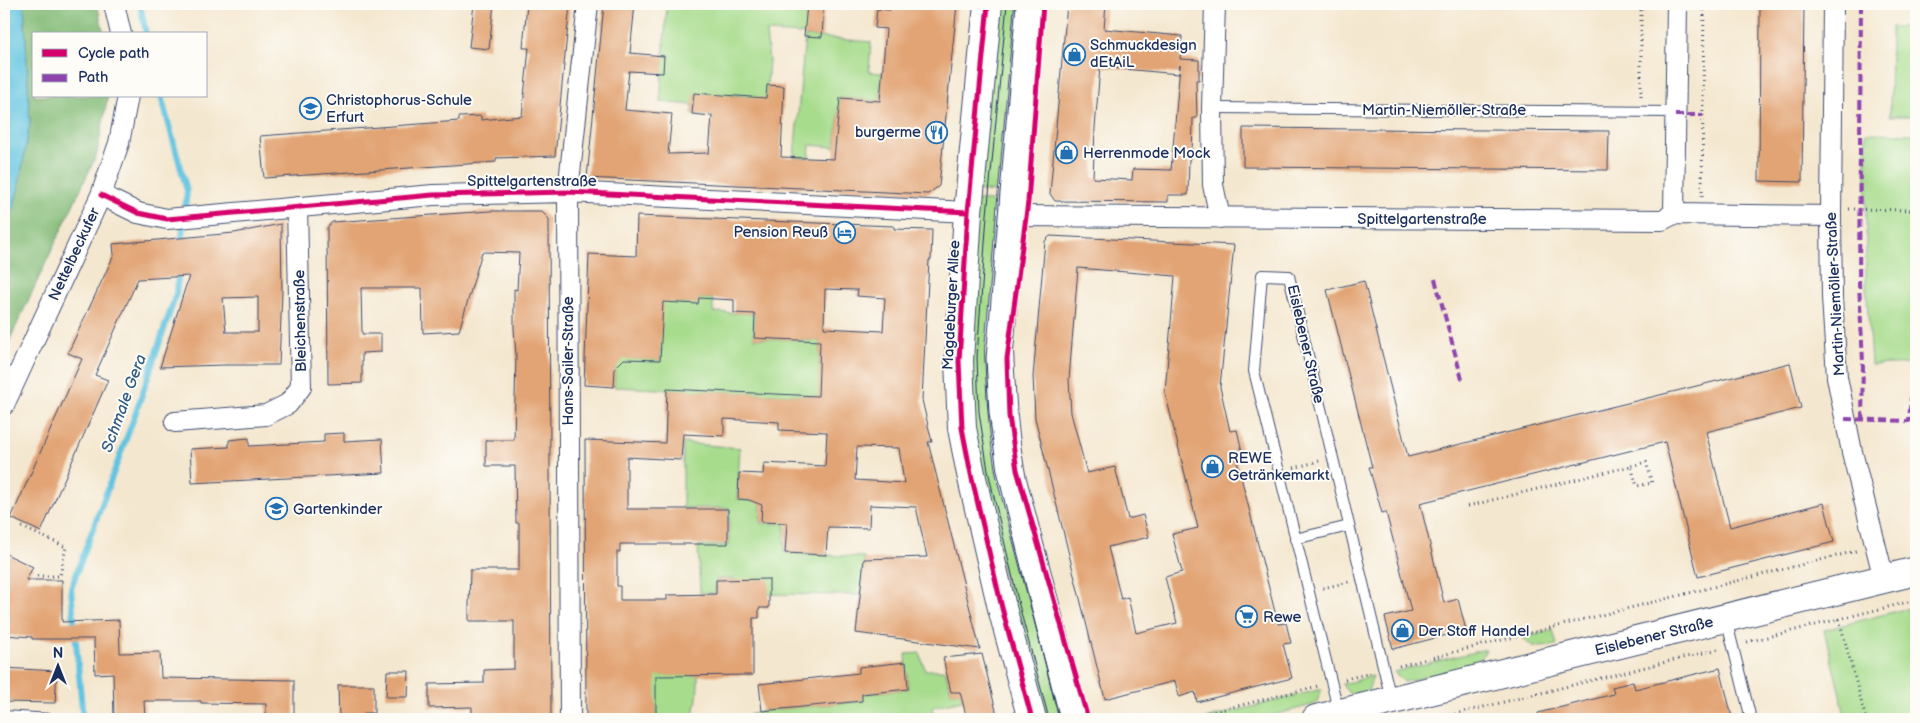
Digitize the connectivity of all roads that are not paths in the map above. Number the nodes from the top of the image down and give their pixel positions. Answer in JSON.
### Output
{"nodes":[{"id":1,"x":114,"y":4,"type":"edge"},
{"id":2,"x":588,"y":4,"type":"edge"},
{"id":3,"x":988,"y":4,"type":"edge"},
{"id":4,"x":1029,"y":4,"type":"edge"},
{"id":5,"x":1215,"y":4,"type":"edge"},
{"id":6,"x":1677,"y":4,"type":"edge"},
{"id":7,"x":1833,"y":4,"type":"edge"},
{"id":8,"x":121,"y":32,"type":"edge"},
{"id":9,"x":128,"y":98,"type":"edge"},
{"id":10,"x":1212,"y":108,"type":"junction"},
{"id":11,"x":1675,"y":112,"type":"junction"},
{"id":12,"x":568,"y":192,"type":"junction"},
{"id":13,"x":102,"y":195,"type":"junction"},
{"id":14,"x":297,"y":207,"type":"junction"},
{"id":15,"x":968,"y":212,"type":"junction"},
{"id":16,"x":1830,"y":213,"type":"junction"},
{"id":17,"x":1674,"y":214,"type":"junction"},
{"id":18,"x":1012,"y":216,"type":"junction"},
{"id":19,"x":1220,"y":218,"type":"junction"},
{"id":20,"x":4,"y":406,"type":"edge"},
{"id":21,"x":175,"y":422,"type":"dead end"},
{"id":22,"x":1349,"y":526,"type":"junction"},
{"id":23,"x":1295,"y":539,"type":"junction"},
{"id":24,"x":1916,"y":571,"type":"edge"},
{"id":25,"x":1884,"y":579,"type":"junction"},
{"id":26,"x":1726,"y":618,"type":"junction"},
{"id":27,"x":1391,"y":701,"type":"junction"},
{"id":28,"x":4,"y":716,"type":"edge"},
{"id":29,"x":1327,"y":716,"type":"edge"},
{"id":30,"x":51,"y":719,"type":"edge"},
{"id":31,"x":570,"y":719,"type":"edge"},
{"id":32,"x":1032,"y":719,"type":"edge"},
{"id":33,"x":1075,"y":719,"type":"edge"},
{"id":34,"x":1751,"y":719,"type":"edge"}],
"edges":[{"from":1,"to":8,"type":"street"},
{"from":2,"to":12,"type":"street","name":"Hans-Sailer-Straße"},
{"from":3,"to":15,"type":"main road","name":"Magdeburger Allee"},
{"from":4,"to":18,"type":"main road"},
{"from":5,"to":10,"type":"street"},
{"from":6,"to":11,"type":"street"},
{"from":7,"to":16,"type":"street","name":"Martin-Niemöller-Straße"},
{"from":9,"to":13,"type":"street","name":"Nettelbeckufer"},
{"from":10,"to":11,"type":"lane","name":"Martin-Niemöller-Straße"},
{"from":10,"to":19,"type":"street"},
{"from":11,"to":17,"type":"street"},
{"from":12,"to":14,"type":"street","name":"Spittelgartenstraße"},
{"from":12,"to":15,"type":"street","name":"Spittelgartenstraße"},
{"from":12,"to":31,"type":"street","name":"Hans-Sailer-Straße"},
{"from":13,"to":14,"type":"street","name":"Spittelgartenstraße"},
{"from":13,"to":20,"type":"street","name":"Nettelbeckufer"},
{"from":14,"to":21,"type":"street","name":"Bleichenstraße"},
{"from":15,"to":32,"type":"main road","name":"Magdeburger Allee"},
{"from":16,"to":17,"type":"street","name":"Spittelgartenstraße"},
{"from":16,"to":25,"type":"street","name":"Martin-Niemöller-Straße"},
{"from":17,"to":19,"type":"street","name":"Spittelgartenstraße"},
{"from":18,"to":19,"type":"street","name":"Spittelgartenstraße"},
{"from":18,"to":33,"type":"main road"},
{"from":22,"to":23,"type":"lane"},
{"from":22,"to":23,"type":"lane","name":"Eislebener Straße"},
{"from":22,"to":27,"type":"lane","name":"Eislebener Straße"},
{"from":23,"to":29,"type":"lane","name":"Eislebener Straße"},
{"from":24,"to":25,"type":"main road","name":"Eislebener Straße"},
{"from":25,"to":26,"type":"main road","name":"Eislebener Straße"},
{"from":26,"to":27,"type":"main road","name":"Eislebener Straße"},
{"from":26,"to":34,"type":"lane"},
{"from":27,"to":29,"type":"main road","name":"Eislebener Straße"},
{"from":28,"to":30,"type":"lane"}]}
